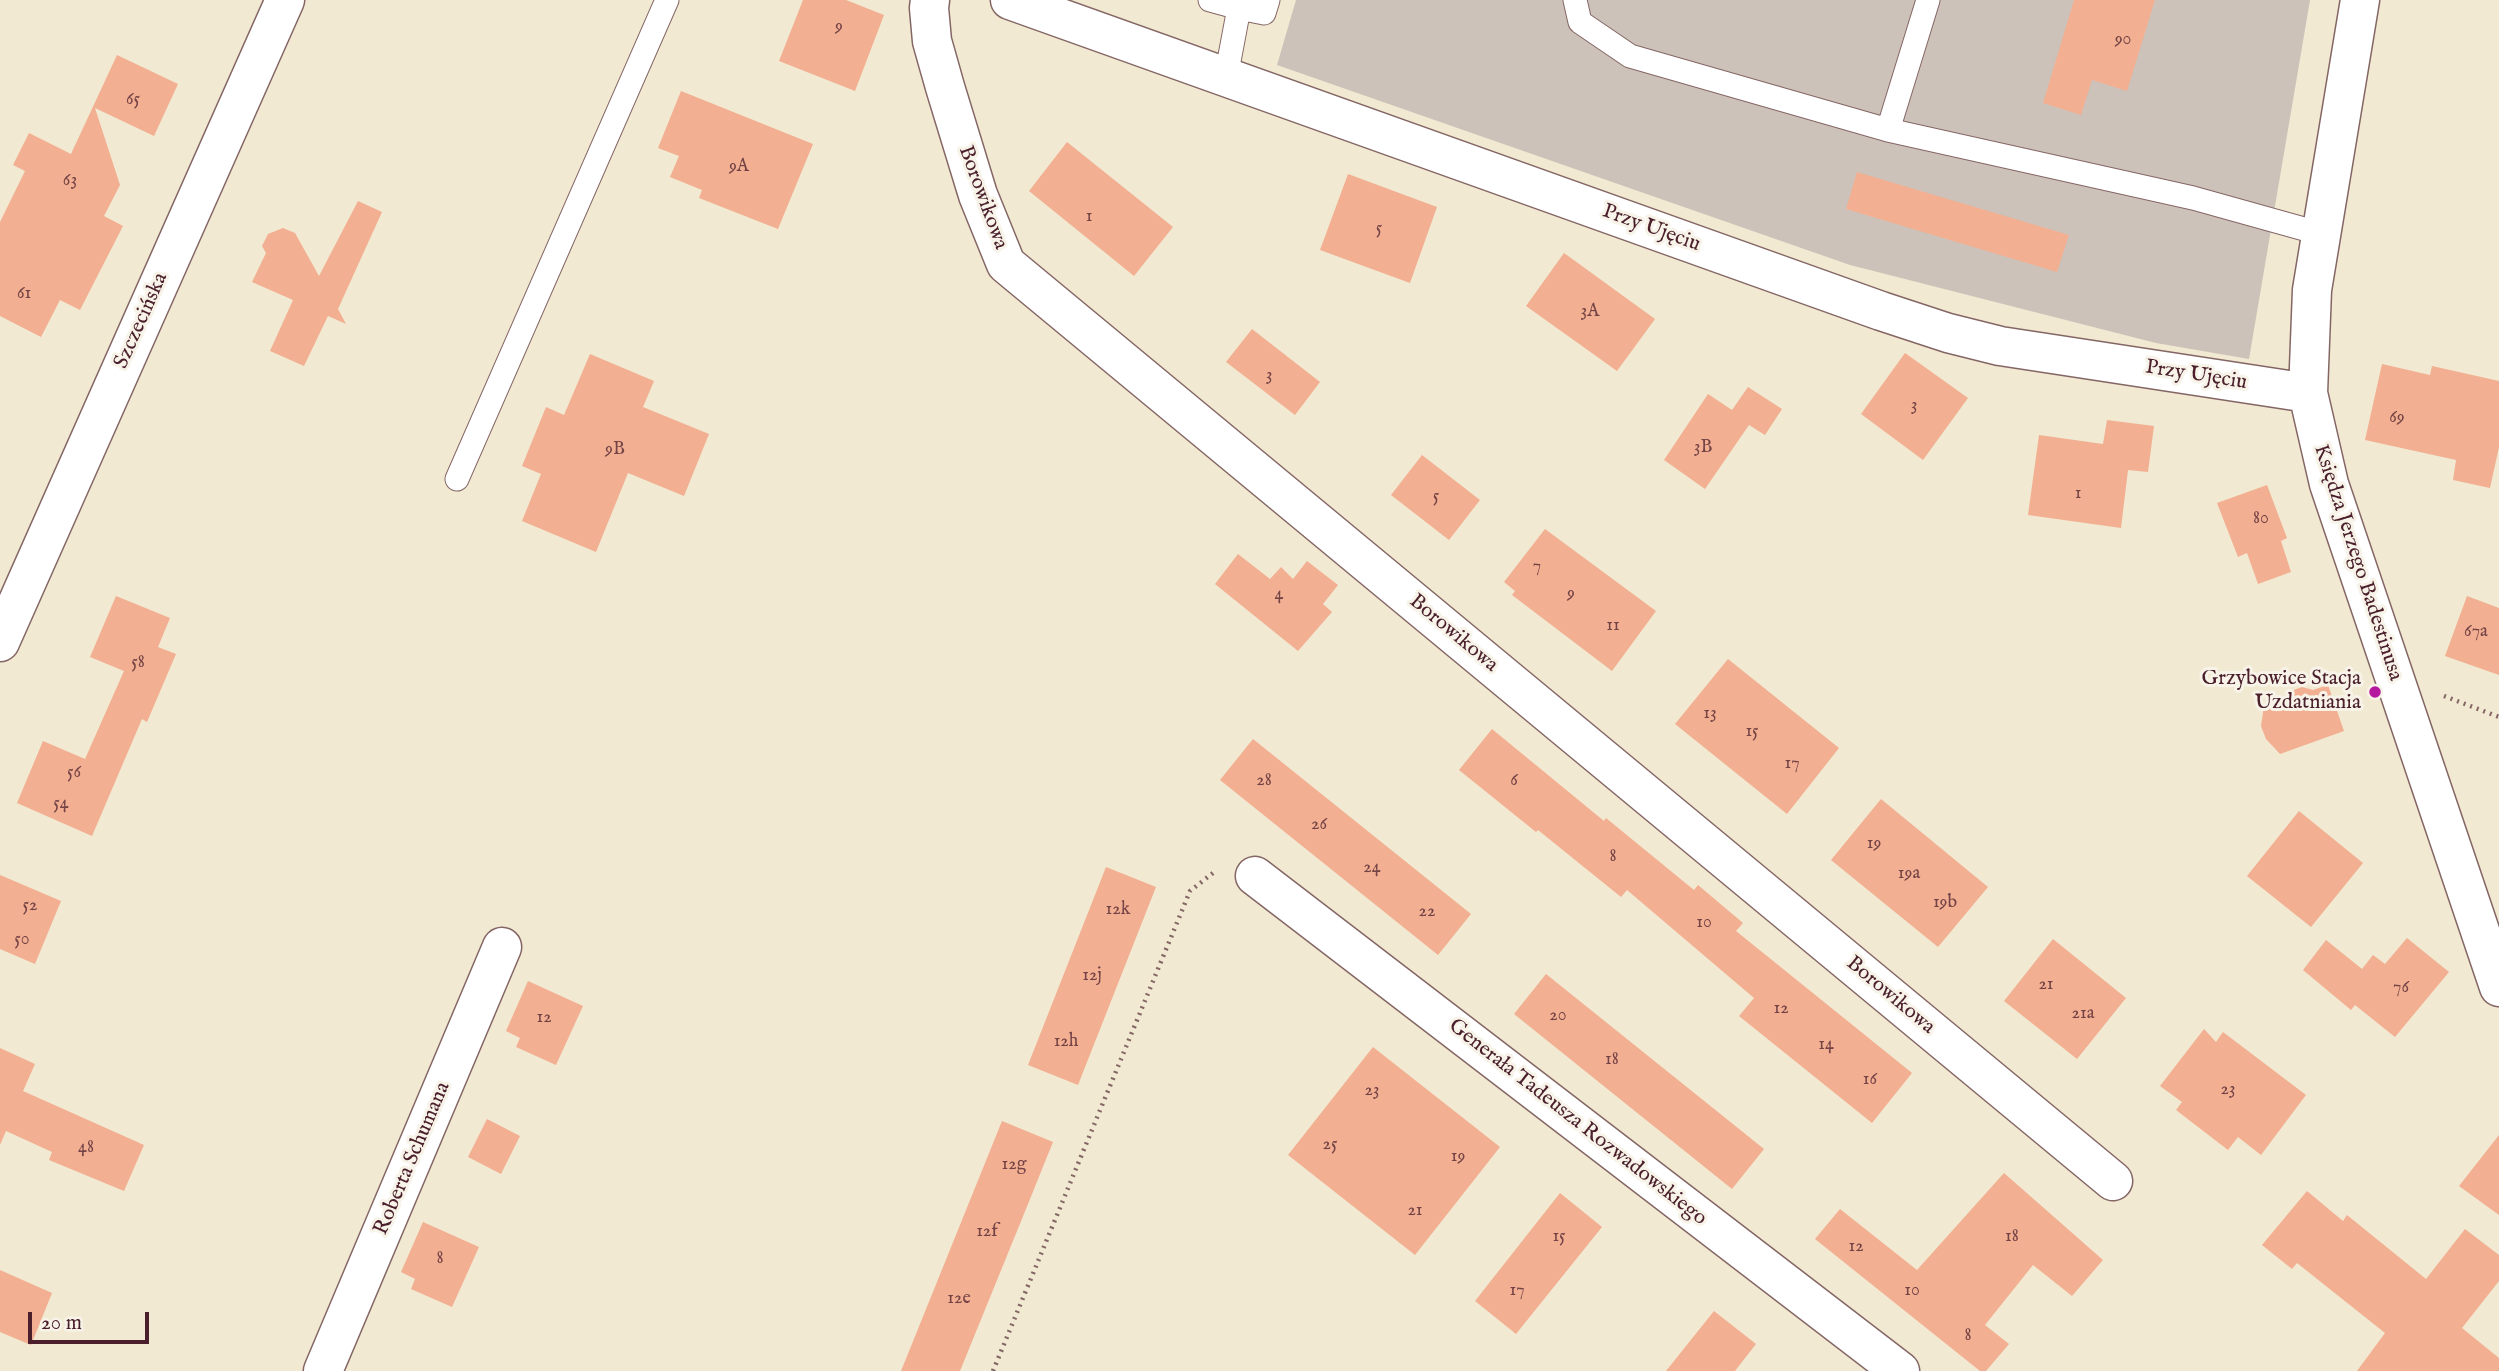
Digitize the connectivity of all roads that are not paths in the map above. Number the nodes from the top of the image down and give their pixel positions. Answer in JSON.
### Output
{"nodes":[{"id":1,"x":285,"y":0,"type":"edge"},
{"id":2,"x":667,"y":0,"type":"edge"},
{"id":3,"x":930,"y":0,"type":"edge"},
{"id":4,"x":1010,"y":0,"type":"edge"},
{"id":5,"x":1210,"y":0,"type":"edge"},
{"id":6,"x":1269,"y":0,"type":"edge"},
{"id":7,"x":1575,"y":0,"type":"edge"},
{"id":8,"x":1928,"y":0,"type":"edge"},
{"id":9,"x":2360,"y":0,"type":"edge"},
{"id":10,"x":1239,"y":8,"type":"junction"},
{"id":11,"x":1226,"y":77,"type":"junction"},
{"id":12,"x":1888,"y":130,"type":"junction"},
{"id":13,"x":2322,"y":234,"type":"junction"},
{"id":14,"x":2308,"y":393,"type":"junction"},
{"id":15,"x":457,"y":479,"type":"dead end"},
{"id":16,"x":0,"y":642,"type":"edge"},
{"id":17,"x":1255,"y":876,"type":"road end"},
{"id":18,"x":502,"y":947,"type":"dead end"},
{"id":19,"x":2499,"y":987,"type":"edge"},
{"id":20,"x":2113,"y":1181,"type":"dead end"},
{"id":21,"x":323,"y":1371,"type":"edge"},
{"id":22,"x":1900,"y":1371,"type":"edge"}],
"edges":[{"from":1,"to":16,"type":"street","name":"Szczecińska"},
{"from":2,"to":15,"type":"lane"},
{"from":3,"to":20,"type":"street","name":"Borowikowa"},
{"from":4,"to":11,"type":"street","name":"Przy Ujęciu"},
{"from":5,"to":10,"type":"lane"},
{"from":6,"to":10,"type":"lane"},
{"from":7,"to":12,"type":"lane"},
{"from":8,"to":12,"type":"lane"},
{"from":9,"to":13,"type":"street","name":"Księdza Jerzego Badestinusa"},
{"from":10,"to":11,"type":"lane"},
{"from":11,"to":14,"type":"street","name":"Przy Ujęciu"},
{"from":12,"to":13,"type":"lane"},
{"from":13,"to":14,"type":"street","name":"Księdza Jerzego Badestinusa"},
{"from":14,"to":19,"type":"street","name":"Księdza Jerzego Badestinusa"},
{"from":17,"to":22,"type":"street","name":"Generała Tadeusza Rozwadowskiego"},
{"from":18,"to":21,"type":"street","name":"Roberta Schumana"}]}
